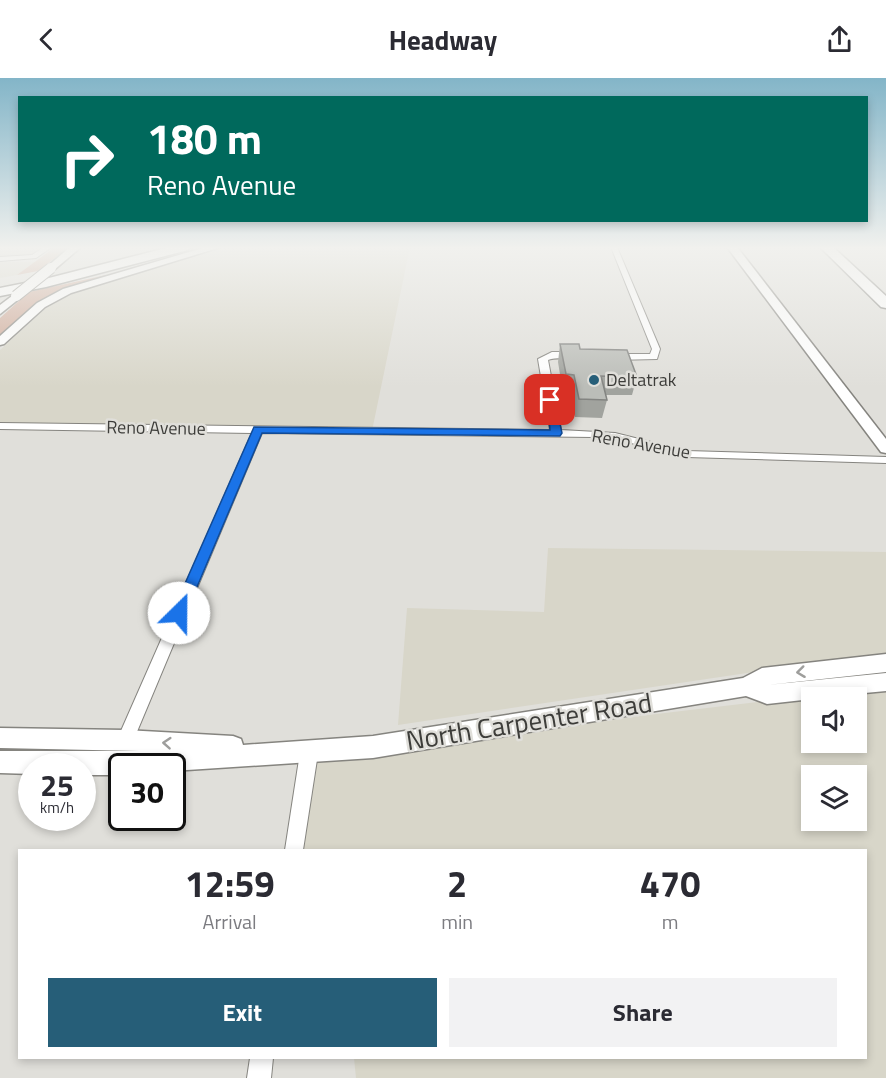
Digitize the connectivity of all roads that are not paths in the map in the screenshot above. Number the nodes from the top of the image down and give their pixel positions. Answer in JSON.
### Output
{"nodes":[{"id":1,"x":19,"y":294,"type":"edge"},
{"id":2,"x":62,"y":294,"type":"edge"},
{"id":3,"x":633,"y":294,"type":"edge"},
{"id":4,"x":768,"y":294,"type":"edge"},
{"id":5,"x":875,"y":294,"type":"edge"},
{"id":6,"x":886,"y":304,"type":"edge"},
{"id":7,"x":0,"y":311,"type":"edge"},
{"id":8,"x":0,"y":342,"type":"edge"},
{"id":9,"x":584,"y":356,"type":"edge"},
{"id":10,"x":606,"y":356,"type":"edge"},
{"id":11,"x":0,"y":426,"type":"edge"},
{"id":12,"x":258,"y":430,"type":"junction"},
{"id":13,"x":556,"y":433,"type":"junction"},
{"id":14,"x":886,"y":449,"type":"edge"},
{"id":15,"x":886,"y":460,"type":"edge"},
{"id":16,"x":886,"y":663,"type":"edge"},
{"id":17,"x":886,"y":682,"type":"edge"},
{"id":18,"x":747,"y":687,"type":"junction"},
{"id":19,"x":0,"y":738,"type":"edge"},
{"id":20,"x":125,"y":740,"type":"junction"},
{"id":21,"x":0,"y":751,"type":"edge"},
{"id":22,"x":309,"y":753,"type":"junction"},
{"id":23,"x":0,"y":762,"type":"edge"},
{"id":24,"x":294,"y":849,"type":"edge"},
{"id":25,"x":262,"y":1059,"type":"edge"},
{"id":26,"x":259,"y":1078,"type":"edge"}],
"edges":[{"from":1,"to":7,"type":"main road","bridge":true},
{"from":2,"to":8,"type":"main road"},
{"from":3,"to":10,"type":"street"},
{"from":4,"to":14,"type":"main road"},
{"from":5,"to":6,"type":"highway"},
{"from":9,"to":13,"type":"street"},
{"from":11,"to":12,"type":"street","name":"Reno Avenue"},
{"from":12,"to":13,"type":"street","name":"Reno Avenue"},
{"from":12,"to":20,"type":"street"},
{"from":13,"to":15,"type":"street","name":"Reno Avenue"},
{"from":16,"to":18,"type":"main road","name":"North Carpenter Road","one_way":true},
{"from":17,"to":18,"type":"main road","name":"North Carpenter Road"},
{"from":18,"to":22,"type":"main road","name":"North Carpenter Road"},
{"from":19,"to":20,"type":"main road","name":"North Carpenter Road"},
{"from":20,"to":21,"type":"main road"},
{"from":22,"to":20,"type":"main road","name":"North Carpenter Road","one_way":true},
{"from":22,"to":23,"type":"main road","name":"North Carpenter Road"},
{"from":22,"to":24,"type":"street"},
{"from":25,"to":26,"type":"street"}]}
